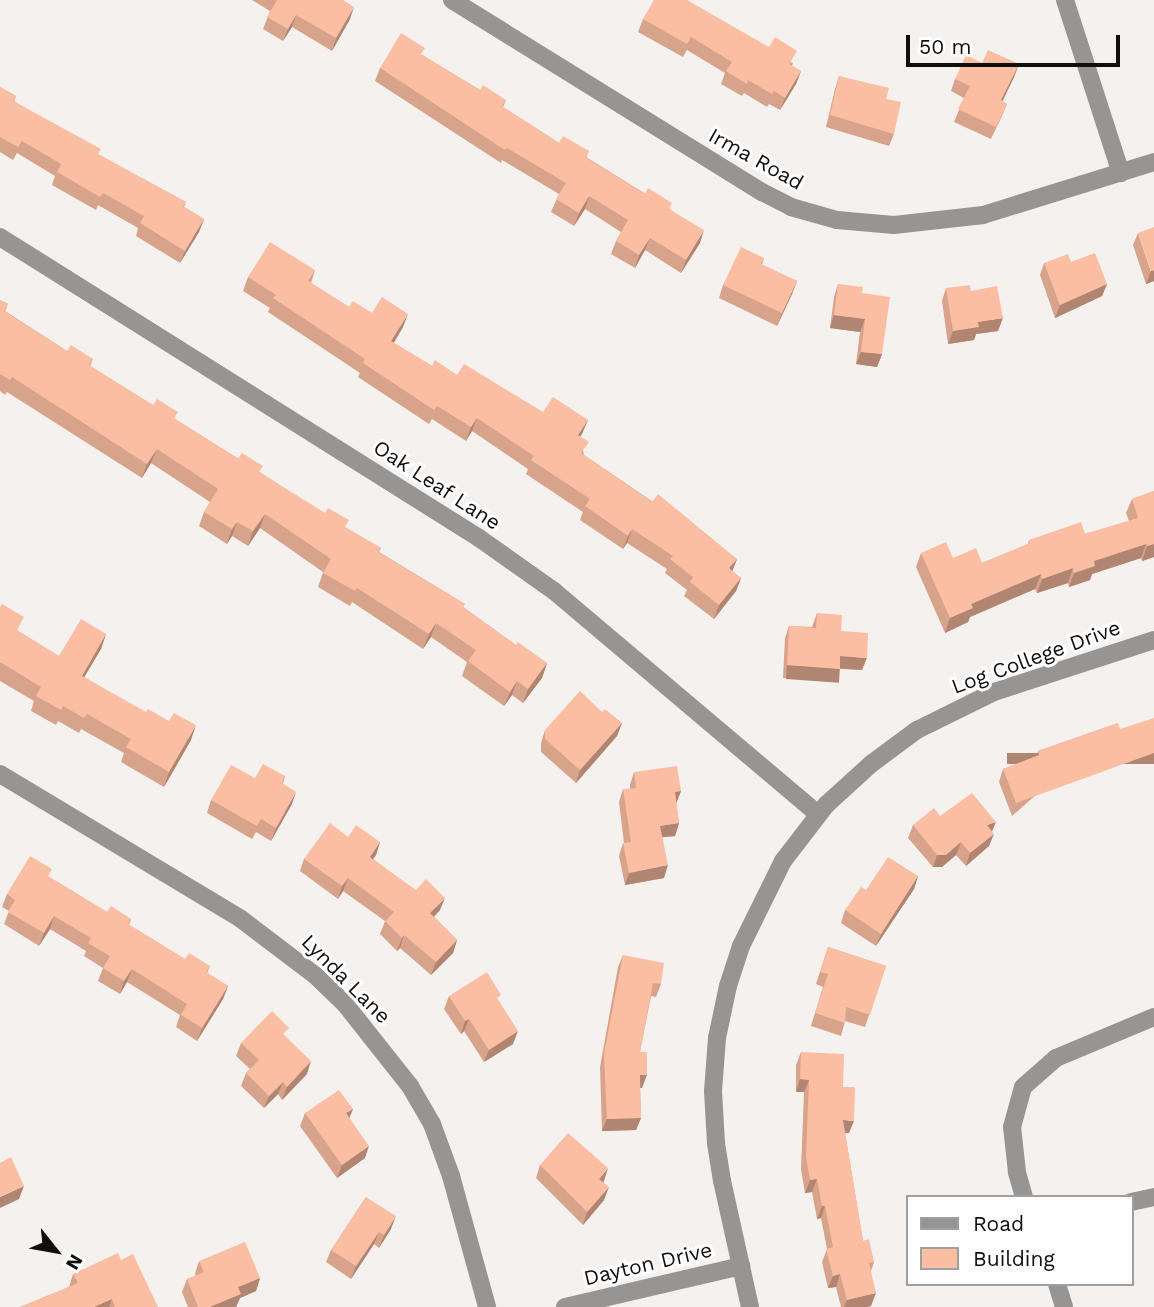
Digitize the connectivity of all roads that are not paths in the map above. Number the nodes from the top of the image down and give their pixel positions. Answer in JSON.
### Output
{"nodes":[{"id":1,"x":452,"y":0,"type":"edge"},
{"id":2,"x":1065,"y":0,"type":"edge"},
{"id":3,"x":1154,"y":162,"type":"edge"},
{"id":4,"x":1121,"y":173,"type":"junction"},
{"id":5,"x":0,"y":237,"type":"edge"},
{"id":6,"x":1154,"y":640,"type":"edge"},
{"id":7,"x":0,"y":774,"type":"edge"},
{"id":8,"x":818,"y":814,"type":"junction"},
{"id":9,"x":1154,"y":1017,"type":"edge"},
{"id":10,"x":1023,"y":1195,"type":"edge"},
{"id":11,"x":1154,"y":1196,"type":"edge"},
{"id":12,"x":1133,"y":1201,"type":"edge"},
{"id":13,"x":741,"y":1266,"type":"junction"},
{"id":14,"x":1058,"y":1286,"type":"edge"},
{"id":15,"x":487,"y":1307,"type":"edge"},
{"id":16,"x":565,"y":1307,"type":"edge"},
{"id":17,"x":750,"y":1307,"type":"edge"},
{"id":18,"x":1064,"y":1307,"type":"edge"}],
"edges":[{"from":1,"to":4,"type":"street","name":"Irma Road"},
{"from":2,"to":4,"type":"street"},
{"from":3,"to":4,"type":"street","name":"Irma Road"},
{"from":5,"to":8,"type":"street","name":"Oak Leaf Lane"},
{"from":6,"to":8,"type":"street","name":"Log College Drive"},
{"from":7,"to":15,"type":"street","name":"Lynda Lane"},
{"from":8,"to":13,"type":"street","name":"Log College Drive"},
{"from":9,"to":10,"type":"street"},
{"from":11,"to":12,"type":"street"},
{"from":13,"to":16,"type":"street","name":"Dayton Drive"},
{"from":13,"to":17,"type":"street","name":"Log College Drive"},
{"from":14,"to":18,"type":"street"}]}
